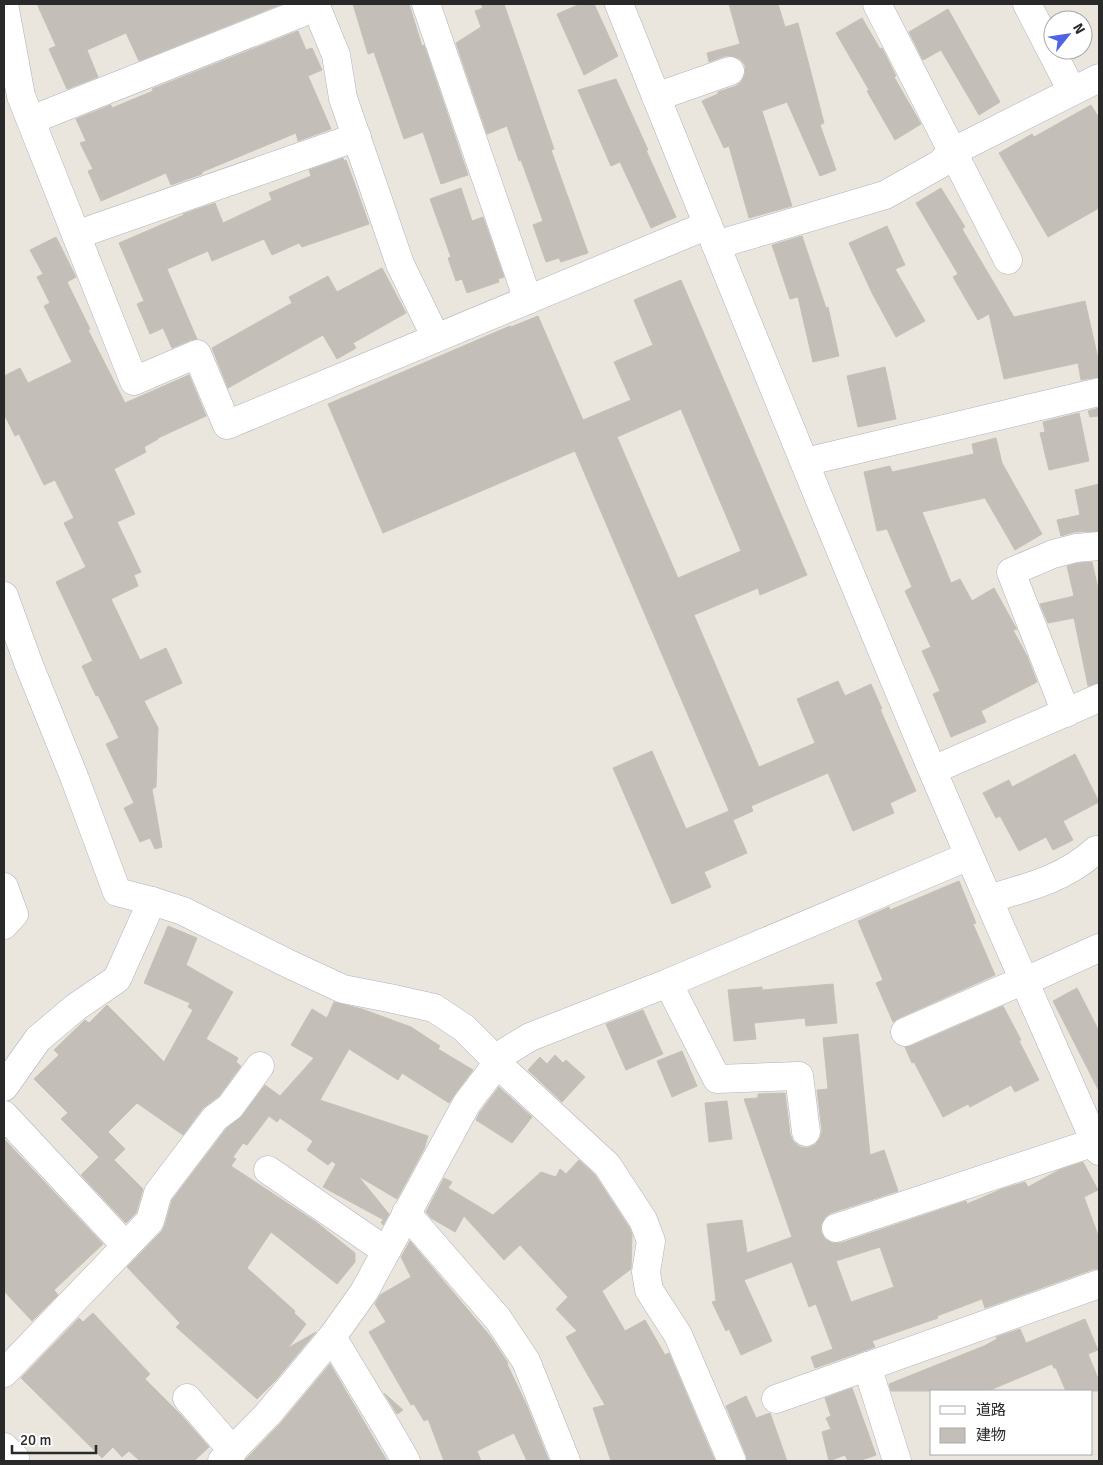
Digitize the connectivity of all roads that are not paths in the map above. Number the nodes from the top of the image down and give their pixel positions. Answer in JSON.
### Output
{"nodes":[{"id":1,"x":4,"y":4,"type":"edge"},
{"id":2,"x":426,"y":4,"type":"edge"},
{"id":3,"x":619,"y":4,"type":"edge"},
{"id":4,"x":877,"y":4,"type":"edge"},
{"id":5,"x":1027,"y":4,"type":"edge"},
{"id":6,"x":316,"y":5,"type":"edge"},
{"id":7,"x":730,"y":71,"type":"dead end"},
{"id":8,"x":1099,"y":78,"type":"edge"},
{"id":9,"x":1072,"y":91,"type":"junction"},
{"id":10,"x":656,"y":98,"type":"junction"},
{"id":11,"x":31,"y":120,"type":"junction"},
{"id":12,"x":357,"y":137,"type":"junction"},
{"id":13,"x":952,"y":152,"type":"junction"},
{"id":14,"x":76,"y":235,"type":"junction"},
{"id":15,"x":712,"y":235,"type":"junction"},
{"id":16,"x":1008,"y":260,"type":"dead end"},
{"id":17,"x":528,"y":300,"type":"junction"},
{"id":18,"x":436,"y":338,"type":"junction"},
{"id":19,"x":1099,"y":392,"type":"edge"},
{"id":20,"x":805,"y":462,"type":"junction"},
{"id":21,"x":1099,"y":546,"type":"edge"},
{"id":22,"x":4,"y":596,"type":"edge"},
{"id":23,"x":1099,"y":698,"type":"edge"},
{"id":24,"x":1066,"y":713,"type":"junction"},
{"id":25,"x":932,"y":770,"type":"junction"},
{"id":26,"x":1096,"y":850,"type":"dead end"},
{"id":27,"x":969,"y":856,"type":"junction"},
{"id":28,"x":4,"y":887,"type":"edge"},
{"id":29,"x":988,"y":899,"type":"junction"},
{"id":30,"x":152,"y":901,"type":"junction"},
{"id":31,"x":4,"y":925,"type":"edge"},
{"id":32,"x":1099,"y":948,"type":"edge"},
{"id":33,"x":1024,"y":980,"type":"junction"},
{"id":34,"x":668,"y":983,"type":"junction"},
{"id":35,"x":905,"y":1032,"type":"dead end"},
{"id":36,"x":498,"y":1062,"type":"junction"},
{"id":37,"x":260,"y":1066,"type":"dead end"},
{"id":38,"x":4,"y":1086,"type":"edge"},
{"id":39,"x":4,"y":1115,"type":"edge"},
{"id":40,"x":806,"y":1132,"type":"dead end"},
{"id":41,"x":1095,"y":1135,"type":"edge"},
{"id":42,"x":268,"y":1170,"type":"dead end"},
{"id":43,"x":406,"y":1213,"type":"junction"},
{"id":44,"x":836,"y":1228,"type":"dead end"},
{"id":45,"x":126,"y":1246,"type":"junction"},
{"id":46,"x":386,"y":1251,"type":"junction"},
{"id":47,"x":1099,"y":1284,"type":"edge"},
{"id":48,"x":332,"y":1337,"type":"junction"},
{"id":49,"x":9,"y":1357,"type":"edge"},
{"id":50,"x":867,"y":1366,"type":"junction"},
{"id":51,"x":186,"y":1398,"type":"dead end"},
{"id":52,"x":776,"y":1399,"type":"dead end"},
{"id":53,"x":228,"y":1456,"type":"edge"},
{"id":54,"x":406,"y":1461,"type":"edge"},
{"id":55,"x":566,"y":1461,"type":"edge"},
{"id":56,"x":732,"y":1461,"type":"edge"},
{"id":57,"x":897,"y":1461,"type":"edge"}],
"edges":[{"from":1,"to":11,"type":"street"},
{"from":2,"to":17,"type":"street"},
{"from":3,"to":10,"type":"street"},
{"from":4,"to":13,"type":"street"},
{"from":5,"to":9,"type":"street"},
{"from":6,"to":11,"type":"street"},
{"from":6,"to":12,"type":"street"},
{"from":7,"to":10,"type":"street"},
{"from":8,"to":9,"type":"street"},
{"from":9,"to":13,"type":"street"},
{"from":10,"to":15,"type":"street"},
{"from":11,"to":14,"type":"street"},
{"from":12,"to":14,"type":"street"},
{"from":12,"to":18,"type":"street"},
{"from":13,"to":15,"type":"street"},
{"from":13,"to":16,"type":"street"},
{"from":14,"to":18,"type":"street"},
{"from":15,"to":17,"type":"street"},
{"from":15,"to":20,"type":"street"},
{"from":17,"to":18,"type":"street"},
{"from":19,"to":20,"type":"street"},
{"from":20,"to":25,"type":"street"},
{"from":21,"to":24,"type":"street"},
{"from":22,"to":30,"type":"street"},
{"from":23,"to":24,"type":"street"},
{"from":24,"to":25,"type":"street"},
{"from":25,"to":27,"type":"street"},
{"from":26,"to":29,"type":"street"},
{"from":27,"to":29,"type":"street"},
{"from":27,"to":34,"type":"street"},
{"from":28,"to":31,"type":"street"},
{"from":29,"to":33,"type":"street"},
{"from":30,"to":36,"type":"street"},
{"from":30,"to":38,"type":"street"},
{"from":32,"to":33,"type":"street"},
{"from":33,"to":35,"type":"street"},
{"from":33,"to":41,"type":"street"},
{"from":34,"to":36,"type":"street"},
{"from":34,"to":40,"type":"street"},
{"from":36,"to":43,"type":"street"},
{"from":36,"to":56,"type":"street"},
{"from":37,"to":45,"type":"street"},
{"from":39,"to":45,"type":"street"},
{"from":41,"to":44,"type":"street"},
{"from":42,"to":46,"type":"street"},
{"from":43,"to":46,"type":"street"},
{"from":43,"to":55,"type":"street"},
{"from":45,"to":49,"type":"street"},
{"from":46,"to":48,"type":"street"},
{"from":47,"to":50,"type":"street"},
{"from":48,"to":53,"type":"street"},
{"from":48,"to":54,"type":"street"},
{"from":50,"to":52,"type":"street"},
{"from":50,"to":57,"type":"street"},
{"from":51,"to":53,"type":"street"}]}
